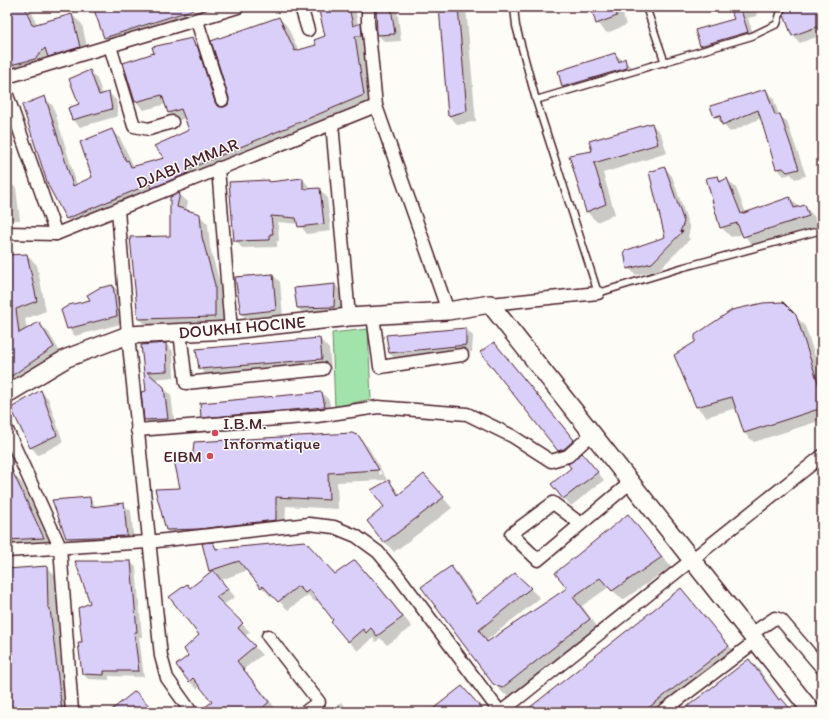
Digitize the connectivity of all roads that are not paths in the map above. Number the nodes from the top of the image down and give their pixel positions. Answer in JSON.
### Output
{"nodes":[{"id":1,"x":238,"y":7,"type":"edge"},
{"id":2,"x":301,"y":7,"type":"edge"},
{"id":3,"x":368,"y":7,"type":"edge"},
{"id":4,"x":514,"y":7,"type":"edge"},
{"id":5,"x":646,"y":7,"type":"edge"},
{"id":6,"x":782,"y":7,"type":"edge"},
{"id":7,"x":197,"y":21,"type":"junction"},
{"id":8,"x":308,"y":30,"type":"dead end"},
{"id":9,"x":110,"y":46,"type":"junction"},
{"id":10,"x":665,"y":63,"type":"junction"},
{"id":11,"x":7,"y":77,"type":"edge"},
{"id":12,"x":7,"y":95,"type":"edge"},
{"id":13,"x":222,"y":100,"type":"dead end"},
{"id":14,"x":536,"y":100,"type":"junction"},
{"id":15,"x":376,"y":106,"type":"junction"},
{"id":16,"x":172,"y":122,"type":"dead end"},
{"id":17,"x":332,"y":124,"type":"junction"},
{"id":18,"x":218,"y":168,"type":"junction"},
{"id":19,"x":118,"y":210,"type":"junction"},
{"id":20,"x":822,"y":230,"type":"edge"},
{"id":21,"x":7,"y":233,"type":"edge"},
{"id":22,"x":56,"y":234,"type":"junction"},
{"id":23,"x":598,"y":293,"type":"junction"},
{"id":24,"x":490,"y":304,"type":"junction"},
{"id":25,"x":448,"y":311,"type":"junction"},
{"id":26,"x":373,"y":316,"type":"junction"},
{"id":27,"x":349,"y":317,"type":"junction"},
{"id":28,"x":231,"y":330,"type":"junction"},
{"id":29,"x":180,"y":332,"type":"junction"},
{"id":30,"x":128,"y":335,"type":"junction"},
{"id":31,"x":462,"y":355,"type":"dead end"},
{"id":32,"x":323,"y":369,"type":"dead end"},
{"id":33,"x":7,"y":394,"type":"edge"},
{"id":34,"x":7,"y":430,"type":"edge"},
{"id":35,"x":137,"y":430,"type":"junction"},
{"id":36,"x":593,"y":433,"type":"junction"},
{"id":37,"x":822,"y":456,"type":"edge"},
{"id":38,"x":631,"y":482,"type":"junction"},
{"id":39,"x":581,"y":524,"type":"junction"},
{"id":40,"x":148,"y":542,"type":"junction"},
{"id":41,"x":60,"y":547,"type":"junction"},
{"id":42,"x":7,"y":550,"type":"edge"},
{"id":43,"x":693,"y":560,"type":"junction"},
{"id":44,"x":268,"y":636,"type":"dead end"},
{"id":45,"x":754,"y":637,"type":"junction"},
{"id":46,"x":822,"y":668,"type":"edge"},
{"id":47,"x":72,"y":712,"type":"edge"},
{"id":48,"x":191,"y":712,"type":"edge"},
{"id":49,"x":305,"y":712,"type":"edge"},
{"id":50,"x":500,"y":712,"type":"edge"},
{"id":51,"x":662,"y":712,"type":"edge"},
{"id":52,"x":812,"y":712,"type":"edge"}],
"edges":[{"from":1,"to":7,"type":"street"},
{"from":2,"to":8,"type":"street"},
{"from":3,"to":15,"type":"street"},
{"from":4,"to":14,"type":"lane"},
{"from":5,"to":10,"type":"lane"},
{"from":6,"to":10,"type":"lane"},
{"from":7,"to":9,"type":"street"},
{"from":7,"to":13,"type":"street"},
{"from":9,"to":11,"type":"street"},
{"from":9,"to":16,"type":"street"},
{"from":10,"to":14,"type":"lane"},
{"from":12,"to":22,"type":"street"},
{"from":14,"to":23,"type":"lane"},
{"from":15,"to":17,"type":"street","name":"DJABI AMMAR"},
{"from":15,"to":25,"type":"street"},
{"from":17,"to":18,"type":"street","name":"DJABI AMMAR"},
{"from":17,"to":27,"type":"street"},
{"from":18,"to":19,"type":"street","name":"DJABI AMMAR"},
{"from":18,"to":28,"type":"street"},
{"from":19,"to":22,"type":"street","name":"DJABI AMMAR"},
{"from":19,"to":30,"type":"street"},
{"from":20,"to":23,"type":"lane"},
{"from":21,"to":22,"type":"street","name":"DJABI AMMAR"},
{"from":23,"to":24,"type":"street"},
{"from":24,"to":25,"type":"street","name":"DOUKHI HOCINE"},
{"from":24,"to":36,"type":"street"},
{"from":25,"to":26,"type":"street","name":"DOUKHI HOCINE"},
{"from":26,"to":27,"type":"street","name":"DOUKHI HOCINE"},
{"from":26,"to":31,"type":"street"},
{"from":27,"to":28,"type":"street","name":"DOUKHI HOCINE"},
{"from":28,"to":29,"type":"street","name":"DOUKHI HOCINE"},
{"from":29,"to":30,"type":"street","name":"DOUKHI HOCINE"},
{"from":29,"to":32,"type":"street"},
{"from":30,"to":33,"type":"street","name":"DOUKHI HOCINE"},
{"from":30,"to":35,"type":"street"},
{"from":34,"to":41,"type":"street"},
{"from":35,"to":36,"type":"street"},
{"from":35,"to":40,"type":"street"},
{"from":36,"to":38,"type":"street"},
{"from":37,"to":43,"type":"street"},
{"from":38,"to":39,"type":"street"},
{"from":38,"to":43,"type":"street"},
{"from":39,"to":39,"type":"street"},
{"from":40,"to":41,"type":"street"},
{"from":40,"to":48,"type":"street"},
{"from":40,"to":50,"type":"street"},
{"from":41,"to":42,"type":"street"},
{"from":41,"to":47,"type":"street"},
{"from":43,"to":45,"type":"street"},
{"from":43,"to":50,"type":"street"},
{"from":44,"to":49,"type":"street"},
{"from":45,"to":46,"type":"street"},
{"from":45,"to":51,"type":"street"},
{"from":45,"to":52,"type":"street"}]}
